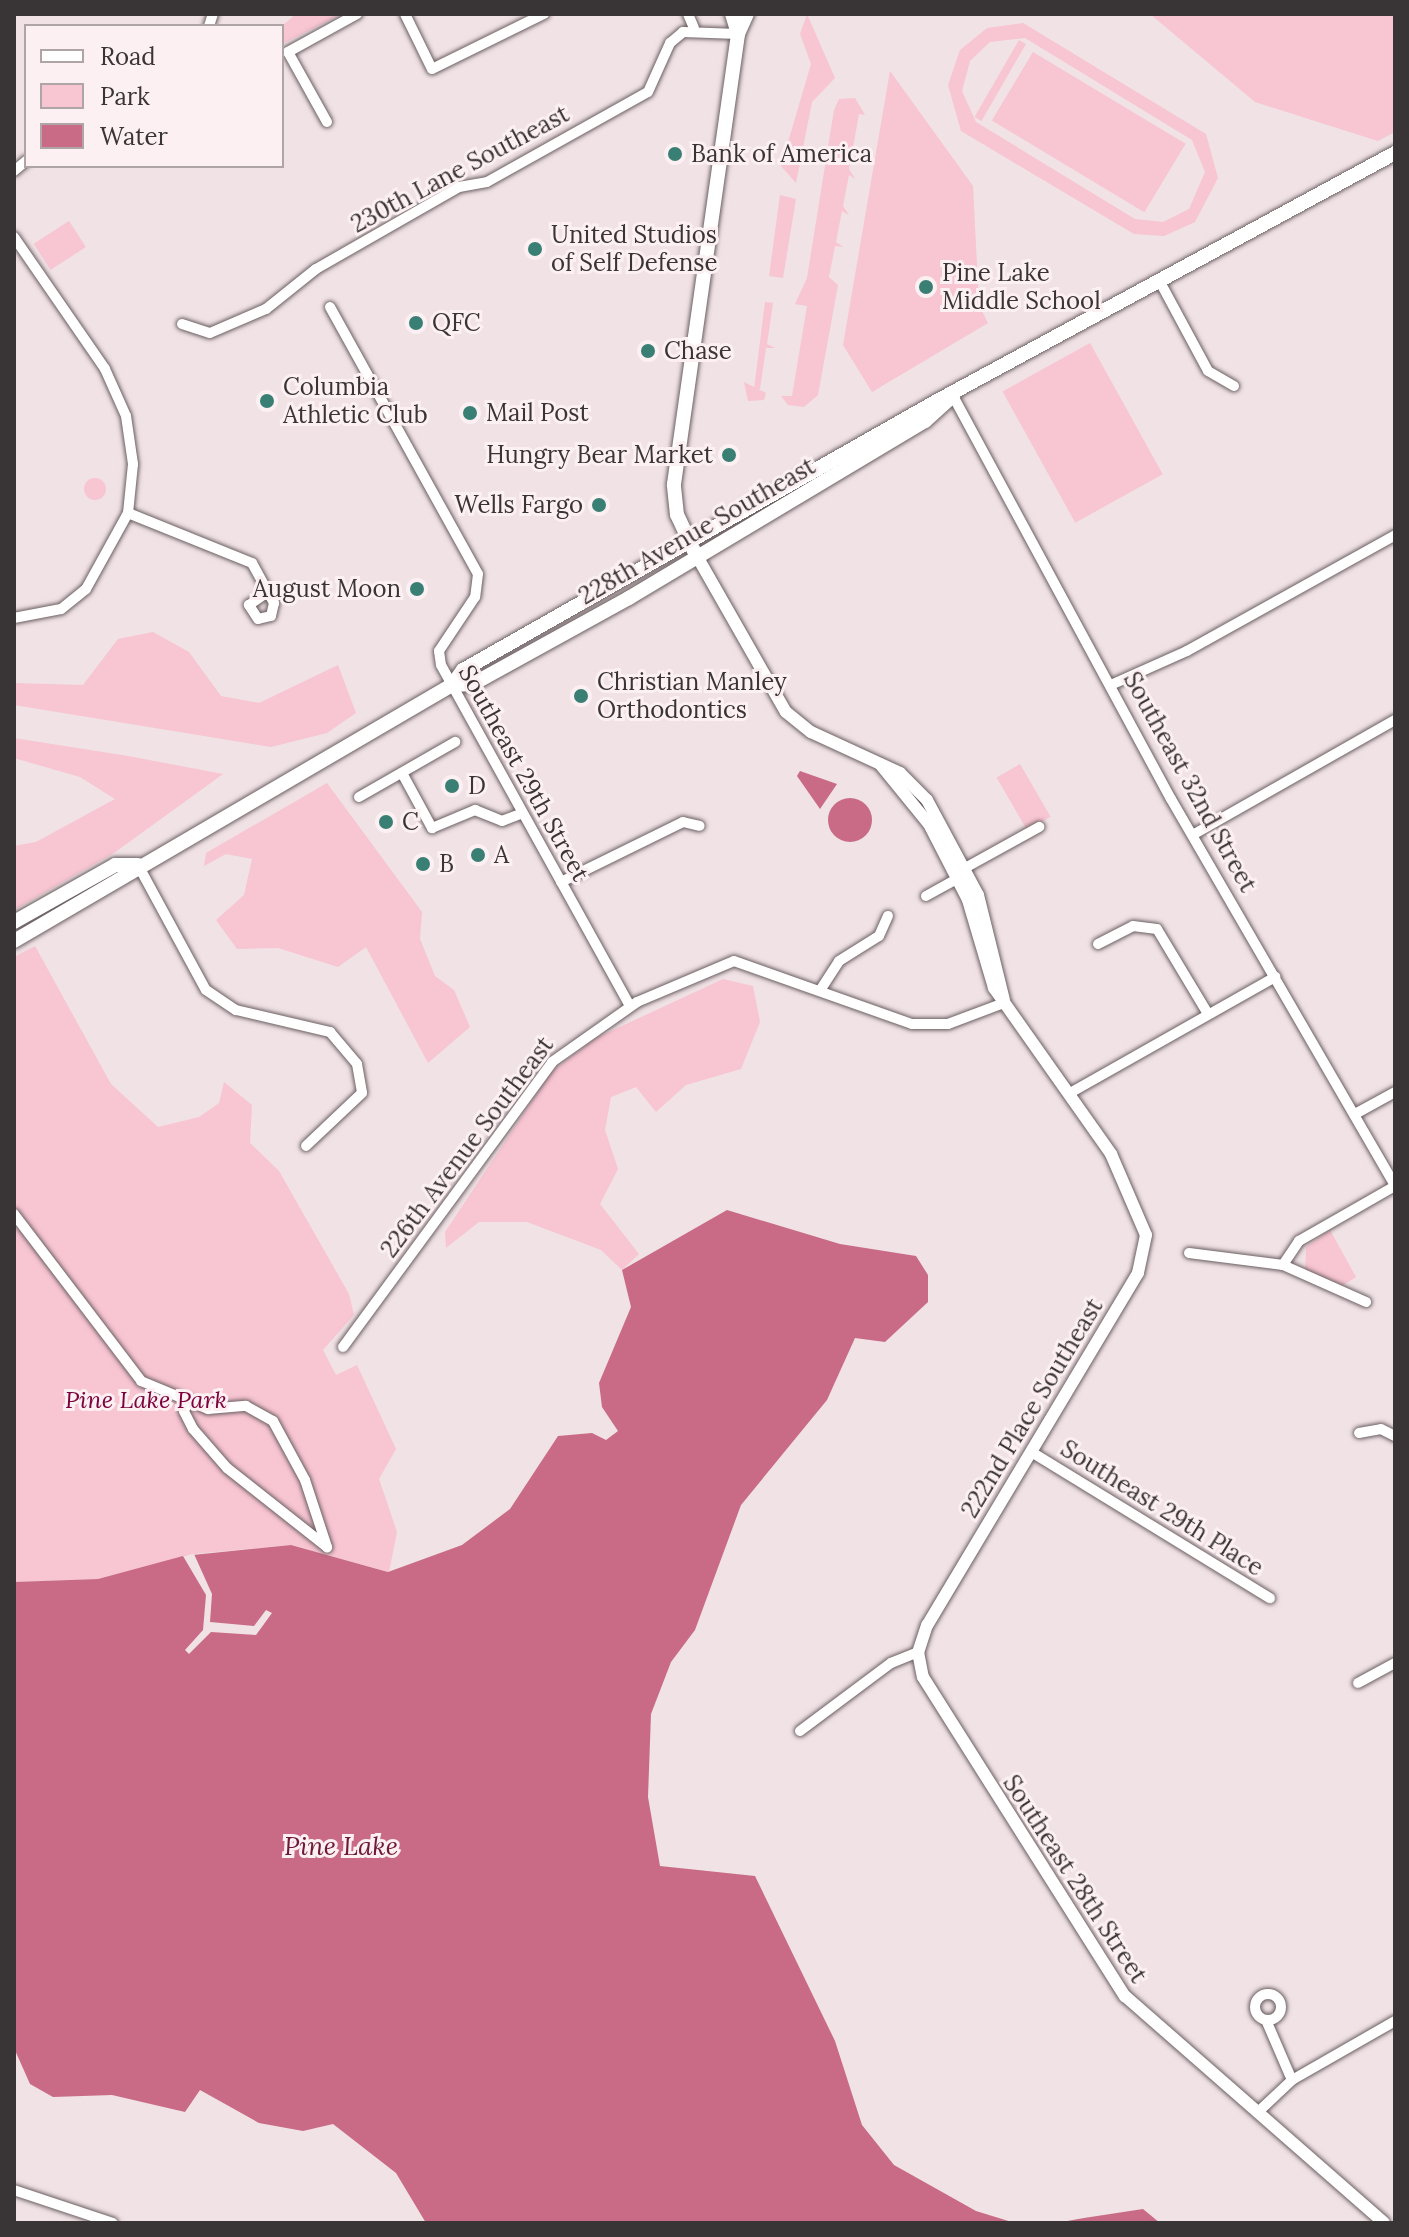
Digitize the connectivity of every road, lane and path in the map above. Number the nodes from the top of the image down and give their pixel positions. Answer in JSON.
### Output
{"nodes":[{"id":1,"x":357,"y":14,"type":"edge"},
{"id":2,"x":405,"y":14,"type":"edge"},
{"id":3,"x":544,"y":14,"type":"edge"},
{"id":4,"x":688,"y":14,"type":"edge"},
{"id":5,"x":732,"y":14,"type":"edge"},
{"id":6,"x":747,"y":14,"type":"edge"},
{"id":7,"x":694,"y":28,"type":"junction"},
{"id":8,"x":738,"y":34,"type":"junction"},
{"id":9,"x":327,"y":122,"type":"dead end"},
{"id":10,"x":1395,"y":153,"type":"edge"},
{"id":11,"x":14,"y":237,"type":"edge"},
{"id":12,"x":1159,"y":280,"type":"junction"},
{"id":13,"x":330,"y":307,"type":"dead end"},
{"id":14,"x":182,"y":324,"type":"dead end"},
{"id":15,"x":1234,"y":386,"type":"dead end"},
{"id":16,"x":953,"y":396,"type":"junction"},
{"id":17,"x":128,"y":513,"type":"junction"},
{"id":18,"x":1395,"y":535,"type":"edge"},
{"id":19,"x":690,"y":543,"type":"junction"},
{"id":20,"x":698,"y":558,"type":"junction"},
{"id":21,"x":265,"y":594,"type":"dead end"},
{"id":22,"x":14,"y":618,"type":"edge"},
{"id":23,"x":1113,"y":684,"type":"junction"},
{"id":24,"x":452,"y":685,"type":"junction"},
{"id":25,"x":1395,"y":720,"type":"edge"},
{"id":26,"x":455,"y":742,"type":"dead end"},
{"id":27,"x":402,"y":773,"type":"junction"},
{"id":28,"x":359,"y":797,"type":"dead end"},
{"id":29,"x":523,"y":813,"type":"junction"},
{"id":30,"x":700,"y":826,"type":"dead end"},
{"id":31,"x":1039,"y":827,"type":"dead end"},
{"id":32,"x":1196,"y":833,"type":"junction"},
{"id":33,"x":138,"y":865,"type":"junction"},
{"id":34,"x":962,"y":873,"type":"junction"},
{"id":35,"x":561,"y":882,"type":"junction"},
{"id":36,"x":926,"y":896,"type":"dead end"},
{"id":37,"x":888,"y":916,"type":"dead end"},
{"id":38,"x":18,"y":920,"type":"edge"},
{"id":39,"x":28,"y":933,"type":"junction"},
{"id":40,"x":14,"y":941,"type":"edge"},
{"id":41,"x":1098,"y":944,"type":"dead end"},
{"id":42,"x":1275,"y":977,"type":"junction"},
{"id":43,"x":821,"y":989,"type":"junction"},
{"id":44,"x":1004,"y":1003,"type":"junction"},
{"id":45,"x":630,"y":1006,"type":"junction"},
{"id":46,"x":1208,"y":1014,"type":"junction"},
{"id":47,"x":1395,"y":1092,"type":"edge"},
{"id":48,"x":1070,"y":1093,"type":"junction"},
{"id":49,"x":1355,"y":1114,"type":"junction"},
{"id":50,"x":306,"y":1146,"type":"dead end"},
{"id":51,"x":1395,"y":1186,"type":"edge"},
{"id":52,"x":14,"y":1214,"type":"edge"},
{"id":53,"x":1189,"y":1253,"type":"dead end"},
{"id":54,"x":1283,"y":1265,"type":"junction"},
{"id":55,"x":1366,"y":1302,"type":"dead end"},
{"id":56,"x":343,"y":1347,"type":"dead end"},
{"id":57,"x":188,"y":1401,"type":"junction"},
{"id":58,"x":1359,"y":1433,"type":"dead end"},
{"id":59,"x":1395,"y":1436,"type":"edge"},
{"id":60,"x":1033,"y":1453,"type":"junction"},
{"id":61,"x":1270,"y":1598,"type":"dead end"},
{"id":62,"x":918,"y":1652,"type":"junction"},
{"id":63,"x":1395,"y":1663,"type":"edge"},
{"id":64,"x":1358,"y":1683,"type":"dead end"},
{"id":65,"x":800,"y":1731,"type":"dead end"},
{"id":66,"x":1266,"y":2020,"type":"dead end"},
{"id":67,"x":1395,"y":2021,"type":"edge"},
{"id":68,"x":1292,"y":2080,"type":"junction"},
{"id":69,"x":1258,"y":2112,"type":"junction"},
{"id":70,"x":14,"y":2190,"type":"edge"},
{"id":71,"x":1395,"y":2219,"type":"edge"},
{"id":72,"x":113,"y":2223,"type":"edge"},
{"id":73,"x":1386,"y":2223,"type":"edge"}],
"edges":[{"from":1,"to":9,"type":"street"},
{"from":2,"to":3,"type":"street"},
{"from":4,"to":7,"type":"street"},
{"from":5,"to":8,"type":"main road"},
{"from":6,"to":8,"type":"main road"},
{"from":7,"to":8,"type":"street"},
{"from":7,"to":14,"type":"street","name":"230th Lane Southeast"},
{"from":8,"to":19,"type":"main road"},
{"from":10,"to":12,"type":"main road","name":"228th Avenue Southeast"},
{"from":11,"to":17,"type":"street"},
{"from":12,"to":15,"type":"street"},
{"from":12,"to":16,"type":"main road","name":"228th Avenue Southeast"},
{"from":13,"to":24,"type":"street","name":"Southeast 29th Street"},
{"from":16,"to":19,"type":"main road","name":"228th Avenue Southeast"},
{"from":16,"to":20,"type":"main road","name":"228th Avenue Southeast"},
{"from":16,"to":23,"type":"street","name":"Southeast 32nd Street"},
{"from":17,"to":21,"type":"street"},
{"from":17,"to":22,"type":"street"},
{"from":18,"to":23,"type":"street"},
{"from":19,"to":20,"type":"main road"},
{"from":19,"to":24,"type":"main road","name":"228th Avenue Southeast"},
{"from":20,"to":24,"type":"main road","name":"228th Avenue Southeast"},
{"from":20,"to":34,"type":"street"},
{"from":23,"to":32,"type":"street","name":"Southeast 32nd Street"},
{"from":24,"to":29,"type":"street","name":"Southeast 29th Street"},
{"from":24,"to":33,"type":"main road","name":"228th Avenue Southeast"},
{"from":25,"to":32,"type":"street"},
{"from":26,"to":27,"type":"street"},
{"from":27,"to":28,"type":"street"},
{"from":27,"to":29,"type":"street"},
{"from":29,"to":35,"type":"street","name":"Southeast 29th Street"},
{"from":30,"to":35,"type":"street"},
{"from":31,"to":34,"type":"street"},
{"from":32,"to":42,"type":"street","name":"Southeast 32nd Street"},
{"from":33,"to":38,"type":"main road","name":"228th Avenue Southeast"},
{"from":33,"to":39,"type":"main road","name":"228th Avenue Southeast"},
{"from":33,"to":50,"type":"street"},
{"from":34,"to":36,"type":"street"},
{"from":34,"to":44,"type":"street"},
{"from":35,"to":45,"type":"street","name":"Southeast 29th Street"},
{"from":37,"to":43,"type":"street"},
{"from":38,"to":39,"type":"main road"},
{"from":39,"to":40,"type":"main road","name":"228th Avenue Southeast"},
{"from":41,"to":46,"type":"street"},
{"from":42,"to":46,"type":"street"},
{"from":42,"to":49,"type":"street","name":"Southeast 32nd Street"},
{"from":43,"to":44,"type":"street"},
{"from":43,"to":45,"type":"street","name":"226th Avenue Southeast"},
{"from":44,"to":48,"type":"street","name":"222nd Place Southeast"},
{"from":45,"to":56,"type":"street","name":"226th Avenue Southeast"},
{"from":46,"to":48,"type":"street"},
{"from":47,"to":49,"type":"street"},
{"from":48,"to":60,"type":"street","name":"222nd Place Southeast"},
{"from":49,"to":51,"type":"street","name":"Southeast 32nd Street"},
{"from":51,"to":54,"type":"street"},
{"from":52,"to":57,"type":"street"},
{"from":53,"to":54,"type":"street"},
{"from":54,"to":55,"type":"street"},
{"from":57,"to":57,"type":"street"},
{"from":58,"to":59,"type":"street"},
{"from":60,"to":61,"type":"street","name":"Southeast 29th Place"},
{"from":60,"to":62,"type":"street","name":"222nd Place Southeast"},
{"from":62,"to":65,"type":"street"},
{"from":62,"to":69,"type":"street","name":"Southeast 28th Street"},
{"from":63,"to":64,"type":"street"},
{"from":66,"to":68,"type":"street"},
{"from":67,"to":68,"type":"street"},
{"from":68,"to":69,"type":"street"},
{"from":69,"to":73,"type":"street","name":"Southeast 28th Street"},
{"from":70,"to":72,"type":"street"},
{"from":71,"to":73,"type":"street"}]}
